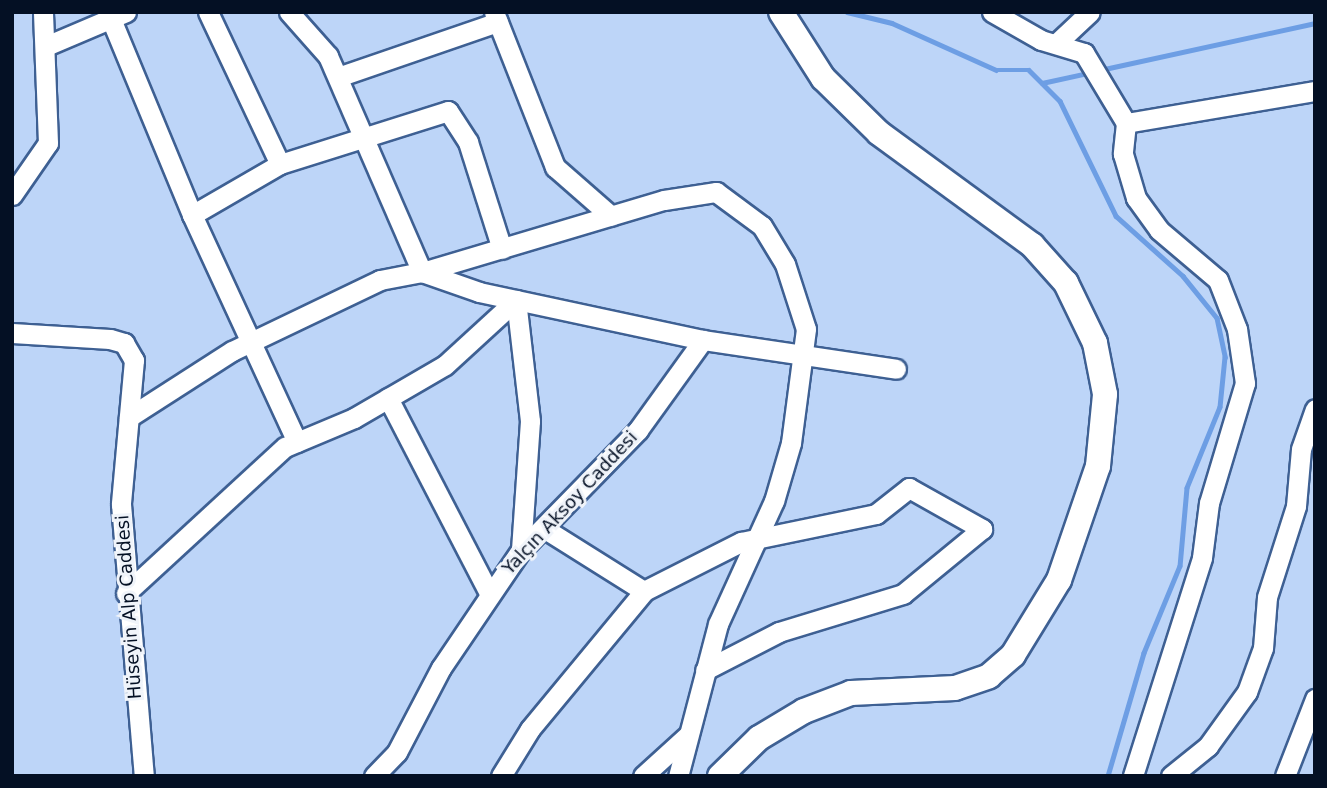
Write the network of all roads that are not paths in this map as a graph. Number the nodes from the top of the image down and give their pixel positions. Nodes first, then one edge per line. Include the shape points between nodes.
1 (43, 12) edge
2 (208, 12) edge
3 (289, 12) edge
4 (781, 12) edge
5 (992, 12) edge
6 (1090, 12) edge
7 (119, 16) edge
8 (496, 17) edge
9 (1059, 41) junction
10 (47, 46) junction
11 (338, 77) junction
12 (1315, 91) edge
13 (1126, 123) junction
14 (369, 140) junction
15 (280, 164) junction
16 (12, 195) edge
17 (192, 215) junction
18 (611, 216) junction
19 (502, 249) junction
20 (422, 272) junction
21 (516, 300) junction
22 (12, 333) edge
23 (703, 340) junction
24 (251, 342) junction
25 (804, 359) junction
26 (896, 369) dead end
27 (388, 398) junction
28 (1315, 409) edge
29 (129, 417) junction
30 (297, 442) junction
31 (545, 529) junction
32 (754, 544) junction
33 (521, 550) junction
34 (644, 591) junction
35 (126, 593) junction
36 (489, 593) junction
37 (705, 670) junction
38 (1315, 699) edge
39 (688, 735) junction
40 (1208, 746) junction
41 (144, 776) edge
42 (374, 776) edge
43 (501, 776) edge
44 (643, 776) edge
45 (678, 776) edge
46 (720, 776) edge
47 (1133, 776) edge
48 (1171, 776) edge
49 (1187, 776) edge
50 (1285, 776) edge

1 - 10 street
2 - 15 street
3 - 11 street
4 - 46 main road via 823,78 879,134 1032,245 1066,283 1095,343 1105,394 1098,466 1059,580 1013,655 989,676 955,688 851,692 804,710 759,738
5 - 9 street via 1041,40
6 - 9 street
7 - 10 street
7 - 17 street
8 - 11 street
8 - 18 street via 555,167
9 - 13 street via 1084,53
10 - 16 street via 48,143
11 - 14 street
12 - 13 street
13 - 47 street via 1122,155 1136,198 1159,230 1218,280 1237,329 1245,383 1209,503 1202,558
14 - 15 street
14 - 19 street via 402,122 448,111 468,142
14 - 20 street
15 - 17 street
17 - 24 street
18 - 19 street
18 - 25 street via 694,193 716,192 737,201 762,226 785,264 806,329
19 - 20 street
20 - 21 street
20 - 24 street via 380,280
21 - 23 street
21 - 27 street via 445,365
21 - 33 street via 530,421
22 - 29 street, Hüseyin Alp Caddesi via 124,343 134,360
23 - 25 street
23 - 31 street, Yalçın Aksoy Caddesi via 638,430
24 - 29 street
24 - 30 street
25 - 26 street
25 - 32 street via 791,443
27 - 30 street
27 - 36 street
28 - 40 street via 1301,449 1296,506 1267,597 1263,648 1247,692
29 - 35 street, Hüseyin Alp Caddesi via 121,504
30 - 35 street
31 - 33 street, Yalçın Aksoy Caddesi
31 - 34 street
32 - 34 street via 741,542
32 - 37 street
32 - 37 street via 876,514 909,488 982,529 903,594 779,632
33 - 36 street, Yalçın Aksoy Caddesi
34 - 43 street via 530,729
35 - 41 street, Hüseyin Alp Caddesi
36 - 42 street, Yalçın Aksoy Caddesi via 397,752
37 - 39 street
38 - 50 street
39 - 44 street
39 - 45 street
40 - 48 street
40 - 49 street

